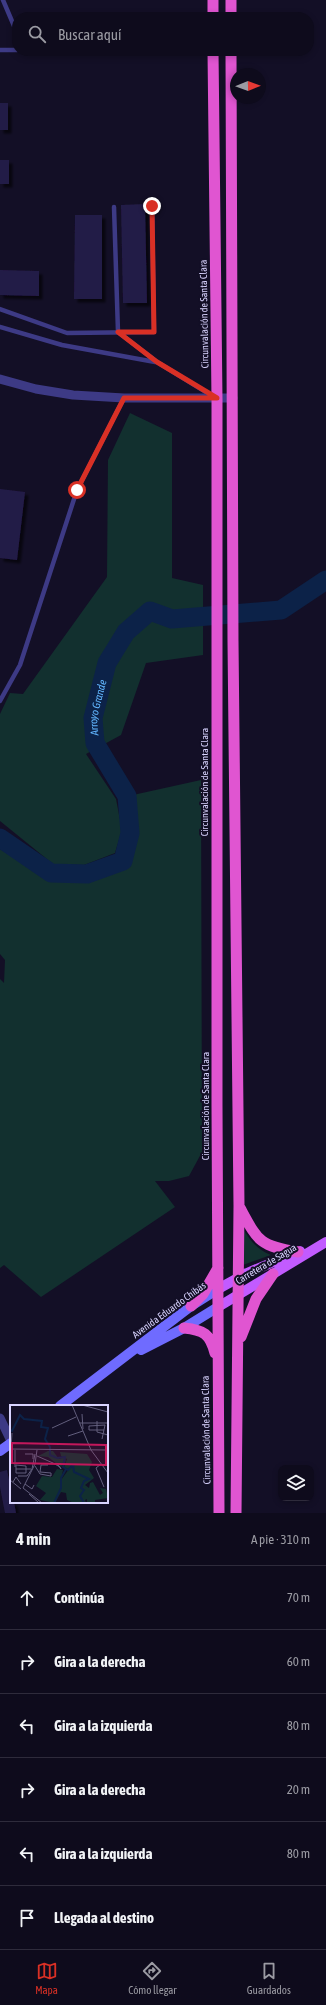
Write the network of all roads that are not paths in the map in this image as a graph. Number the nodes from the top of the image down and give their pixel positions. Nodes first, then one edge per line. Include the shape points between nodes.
1 (3, 0) edge
2 (213, 0) edge
3 (231, 0) edge
4 (213, 12) edge
5 (231, 12) edge
6 (12, 21) edge
7 (0, 50) edge
8 (12, 50) edge
9 (213, 56) edge
10 (231, 56) edge
11 (152, 206) dead end
12 (114, 207) dead end
13 (0, 309) edge
14 (0, 327) edge
15 (118, 332) junction
16 (157, 362) junction
17 (0, 379) edge
18 (124, 398) junction
19 (217, 398) junction
20 (233, 398) junction
21 (0, 701) edge
22 (239, 1206) junction
23 (326, 1241) edge
24 (298, 1252) junction
25 (218, 1267) junction
26 (273, 1274) junction
27 (238, 1278) junction
28 (218, 1289) junction
29 (237, 1295) junction
30 (191, 1306) junction
31 (218, 1307) junction
32 (184, 1328) junction
33 (237, 1349) junction
34 (217, 1362) junction
35 (116, 1364) junction
36 (61, 1405) edge
37 (0, 1418) edge
38 (10, 1440) edge
39 (10, 1443) edge
40 (0, 1451) edge
41 (219, 1513) edge
42 (236, 1513) edge

1 - 6 lane
2 - 4 highway
3 - 5 highway
7 - 8 lane
9 - 19 highway, Circunvalación de Santa Clara
10 - 20 highway
11 - 15 lane via 154,332
12 - 15 lane
13 - 15 lane via 67,333
14 - 16 lane via 62,346
15 - 16 lane
16 - 19 lane
17 - 18 street via 36,389 73,395
18 - 19 street
18 - 21 lane via 77,490 20,665
19 - 20 street
19 - 25 highway, Circunvalación de Santa Clara
20 - 22 highway
22 - 24 highway via 255,1236 265,1244
22 - 27 highway
23 - 24 main road, Carretera de Sagua
23 - 26 main road, Carretera de Sagua
24 - 27 main road, Carretera de Sagua
25 - 28 highway, Circunvalación de Santa Clara
25 - 30 highway via 203,1294
26 - 29 main road, Carretera de Sagua
26 - 33 highway via 256,1299
27 - 28 main road, Avenida Eduardo Chibás
27 - 29 highway
28 - 30 main road, Avenida Eduardo Chibás
28 - 31 highway, Circunvalación de Santa Clara
29 - 31 main road, Carretera de Sagua
29 - 33 highway
30 - 35 main road, Avenida Eduardo Chibás
31 - 32 main road, Avenida Eduardo Chibás
31 - 34 highway, Circunvalación de Santa Clara
32 - 34 highway via 197,1329 207,1335 213,1345
32 - 35 main road, Avenida Eduardo Chibás
33 - 42 highway
34 - 41 highway, Circunvalación de Santa Clara
35 - 36 main road, Avenida Eduardo Chibás
37 - 38 street
39 - 40 main road

